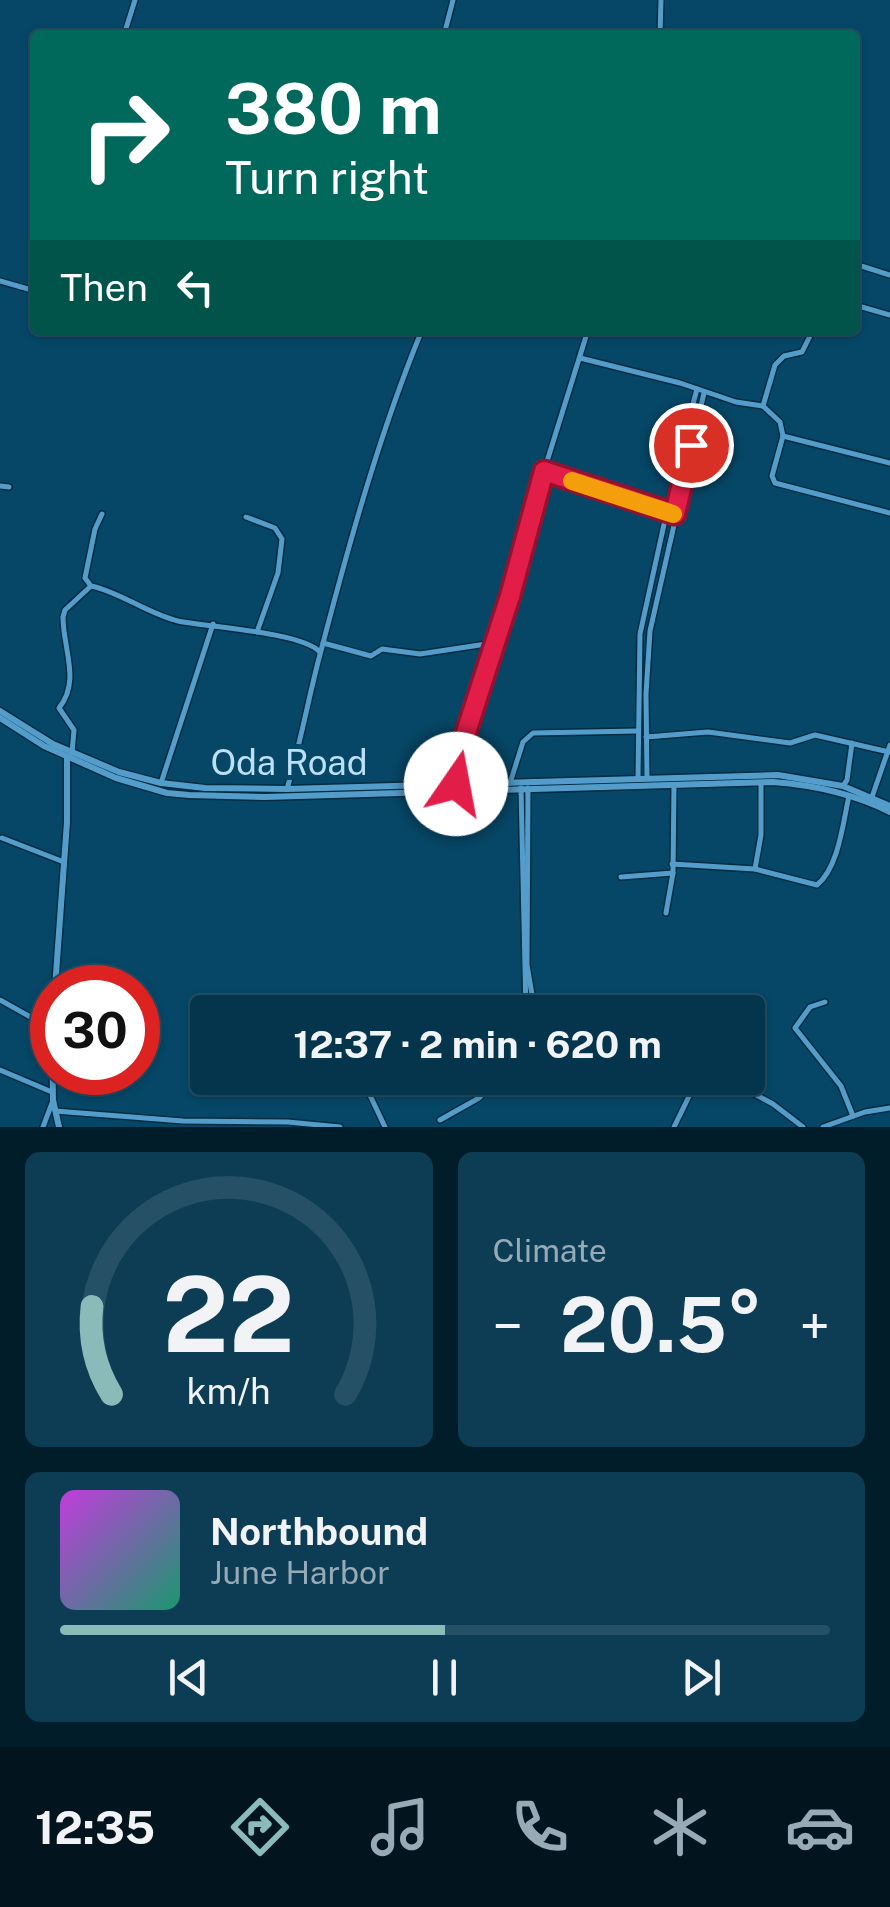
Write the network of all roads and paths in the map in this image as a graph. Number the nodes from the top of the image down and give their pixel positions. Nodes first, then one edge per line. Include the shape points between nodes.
1 (135, 0) edge
2 (453, 0) edge
3 (662, 0) edge
4 (126, 30) edge
5 (445, 30) edge
6 (660, 30) edge
7 (860, 266) edge
8 (890, 275) edge
9 (0, 281) edge
10 (30, 290) edge
11 (860, 306) edge
12 (890, 315) edge
13 (420, 335) edge
14 (587, 335) edge
15 (810, 335) edge
16 (580, 358) junction
17 (701, 391) junction
18 (763, 406) junction
19 (783, 436) junction
20 (890, 463) edge
21 (544, 471) junction
22 (0, 486) edge
23 (8, 486) dead end
24 (671, 513) junction
25 (890, 513) edge
26 (102, 514) dead end
27 (246, 517) dead end
28 (91, 586) junction
29 (213, 624) junction
30 (642, 624) junction
31 (650, 626) junction
32 (257, 632) junction
33 (323, 643) junction
34 (493, 643) junction
35 (320, 652) junction
36 (0, 711) edge
37 (0, 718) edge
38 (644, 733) junction
39 (852, 743) junction
40 (889, 749) edge
41 (70, 756) junction
42 (643, 778) junction
43 (161, 783) junction
44 (510, 783) junction
45 (566, 783) junction
46 (760, 783) junction
47 (456, 784) junction
48 (674, 785) junction
49 (843, 786) junction
50 (525, 788) junction
51 (286, 789) junction
52 (849, 796) junction
53 (872, 797) junction
54 (890, 809) edge
55 (2, 838) dead end
56 (64, 862) junction
57 (672, 864) junction
58 (755, 869) junction
59 (673, 873) junction
60 (621, 877) dead end
61 (666, 913) dead end
62 (526, 944) junction
63 (57, 965) edge
64 (526, 995) edge
65 (533, 995) edge
66 (0, 1000) edge
67 (826, 1002) dead end
68 (30, 1017) edge
69 (0, 1070) edge
70 (370, 1095) edge
71 (481, 1095) edge
72 (690, 1095) edge
73 (757, 1095) edge
74 (53, 1096) junction
75 (890, 1108) edge
76 (55, 1111) junction
77 (853, 1116) junction
78 (440, 1120) dead end
79 (183, 1124) edge
80 (254, 1125) edge
81 (317, 1125) edge
82 (43, 1127) edge
83 (59, 1127) edge
84 (340, 1127) edge
85 (385, 1127) edge
86 (674, 1127) edge
87 (804, 1127) edge
88 (825, 1127) edge

1 - 4 street
2 - 5 street
3 - 6 street
7 - 8 street
9 - 10 street
11 - 12 street
13 - 33 street via 384,428
14 - 16 street
15 - 18 street via 802,352 775,364
16 - 17 street
16 - 21 street
17 - 18 street
17 - 24 street
18 - 19 street via 780,422
19 - 20 street
19 - 25 street via 775,484
21 - 24 street
21 - 34 street
22 - 23 street
24 - 30 street
24 - 31 street
26 - 28 street via 86,567
27 - 32 street via 275,528 282,540
28 - 29 street via 178,621
28 - 41 street via 64,616 71,682 58,708 74,730
29 - 32 street
29 - 43 street
30 - 31 street
30 - 38 street
31 - 38 street
32 - 35 street
33 - 34 street via 372,656 382,648 420,654
33 - 35 street
34 - 47 street
35 - 51 street
36 - 41 street, Oda Road
37 - 41 street, Oda Road
38 - 39 street via 708,732 776,742 815,736
38 - 42 street
38 - 44 street via 533,734 522,742
39 - 40 street
39 - 49 street
40 - 53 street
41 - 43 street, Oda Road
41 - 50 street, Oda Road via 116,778 189,795
41 - 56 street
42 - 45 street, Oda Road
42 - 49 street, Oda Road via 778,775
43 - 51 street, Oda Road
44 - 45 street, Oda Road
44 - 47 street, Oda Road
45 - 48 street, Oda Road
45 - 50 street, Oda Road
46 - 48 street, Oda Road
46 - 52 street, Oda Road via 804,784
46 - 58 street
47 - 51 street, Oda Road
48 - 57 street
49 - 53 street, Oda Road
50 - 62 street
52 - 54 street, Oda Road
52 - 58 street via 822,883
53 - 54 street, Oda Road
55 - 56 street
56 - 63 street
57 - 58 street
57 - 59 street
59 - 60 street
59 - 61 street
62 - 64 street
62 - 65 street
66 - 68 street
67 - 77 street via 810,1007 795,1028 841,1086
69 - 74 street
70 - 85 street
71 - 78 street
72 - 86 street
73 - 87 street
74 - 76 street
74 - 82 street
75 - 77 street
76 - 79 street
76 - 83 street
77 - 88 street
79 - 80 street
80 - 81 street
81 - 84 street

